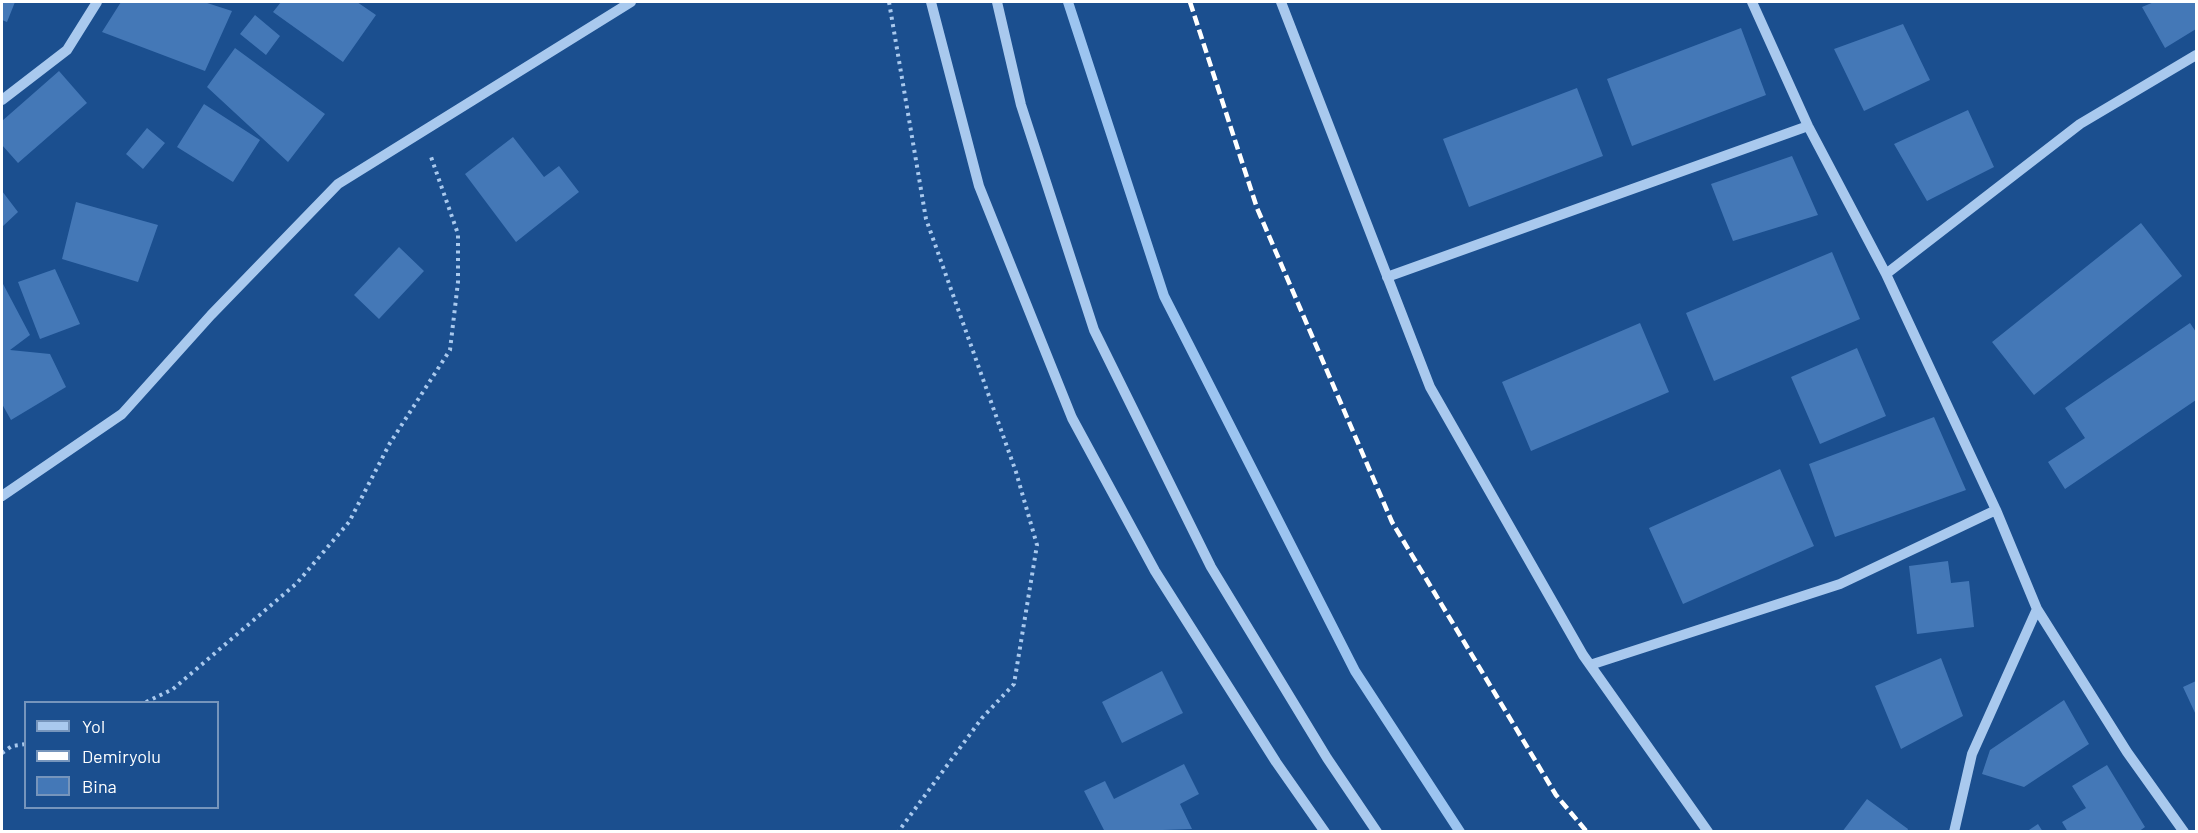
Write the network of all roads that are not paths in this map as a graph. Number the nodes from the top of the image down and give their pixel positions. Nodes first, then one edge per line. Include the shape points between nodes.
1 (97, 2) edge
2 (631, 2) edge
3 (931, 2) edge
4 (997, 2) edge
5 (1281, 2) edge
6 (1752, 2) edge
7 (2196, 55) edge
8 (2, 100) edge
9 (1808, 126) junction
10 (1886, 274) junction
11 (1387, 277) junction
12 (2, 496) edge
13 (1996, 510) junction
14 (2037, 609) junction
15 (1590, 665) junction
16 (1325, 831) edge
17 (1377, 831) edge
18 (1708, 831) edge
19 (1954, 831) edge
20 (2184, 831) edge

1 - 8 street via 67,50
2 - 12 street via 338,184 122,414
3 - 16 street via 979,186 1072,418 1155,571 1276,762
4 - 17 street via 1021,105 1094,330 1211,567 1327,758
5 - 11 street
6 - 9 street
7 - 10 street via 2080,124
9 - 10 street
9 - 11 street
10 - 13 street
11 - 15 street via 1430,387
13 - 14 street
13 - 15 street via 1840,584
14 - 19 street via 1972,754
14 - 20 street via 2127,752
15 - 18 street

